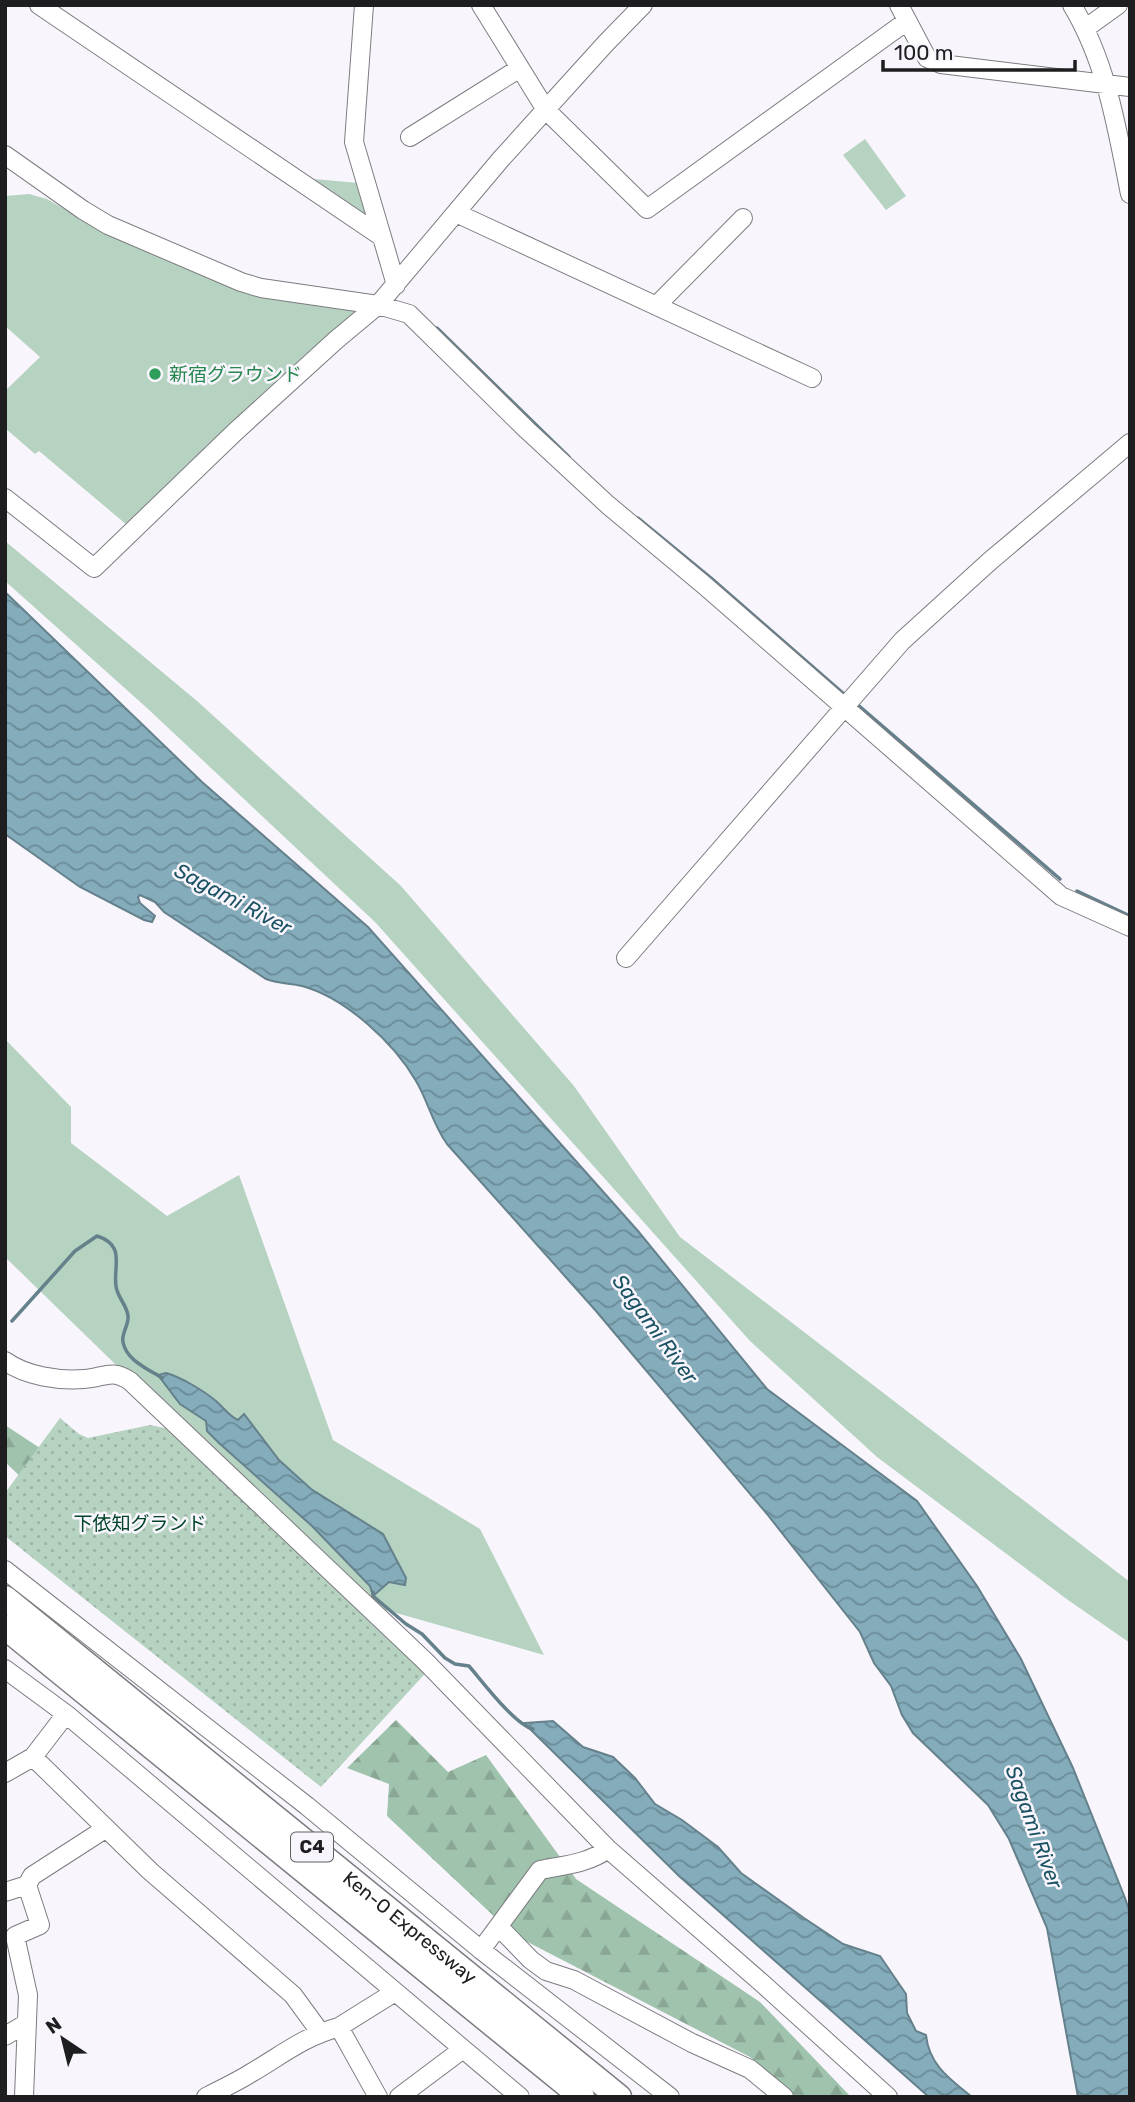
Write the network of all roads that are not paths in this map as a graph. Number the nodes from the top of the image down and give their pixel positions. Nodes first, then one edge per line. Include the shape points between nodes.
1 (39, 5) edge
2 (364, 5) edge
3 (481, 5) edge
4 (643, 5) edge
5 (1072, 5) edge
6 (1118, 5) edge
7 (903, 13) edge
8 (1086, 28) junction
9 (520, 68) junction
10 (1108, 85) junction
11 (1130, 87) edge
12 (546, 110) junction
13 (410, 137) dead end
14 (5, 155) edge
15 (1130, 194) edge
16 (456, 213) junction
17 (743, 218) dead end
18 (382, 237) junction
19 (396, 285) junction
20 (379, 305) junction
21 (657, 305) junction
22 (812, 378) dead end
23 (1130, 443) edge
24 (5, 498) edge
25 (845, 706) junction
26 (1130, 927) edge
27 (626, 958) dead end
28 (5, 1361) edge
29 (5, 1570) edge
30 (5, 1598) edge
31 (5, 1626) edge
32 (5, 1669) edge
33 (21, 1681) junction
34 (5, 1690) edge
35 (65, 1714) junction
36 (33, 1757) junction
37 (5, 1773) edge
38 (106, 1829) junction
39 (608, 1849) junction
40 (27, 1885) junction
41 (5, 1892) edge
42 (499, 1927) junction
43 (481, 1950) junction
44 (12, 1957) edge
45 (395, 1992) junction
46 (339, 2027) junction
47 (27, 2030) junction
48 (320, 2032) junction
49 (5, 2036) edge
50 (463, 2049) junction
51 (5, 2050) edge
52 (24, 2097) edge
53 (206, 2097) edge
54 (378, 2097) edge
55 (399, 2097) edge
56 (520, 2097) edge
57 (582, 2097) edge
58 (619, 2097) edge
59 (670, 2097) edge
60 (784, 2097) edge
61 (888, 2097) edge

1 - 18 street
2 - 18 street via 355,142
3 - 9 street
4 - 12 street
5 - 8 street
6 - 8 street
7 - 10 street via 927,58 942,65
7 - 12 street via 648,209
8 - 10 street
9 - 12 street
9 - 13 street
10 - 11 street
10 - 15 street
12 - 16 street
14 - 20 street via 108,225 241,282
16 - 19 street
16 - 21 street
17 - 21 street
18 - 19 street
19 - 20 street
20 - 24 street via 245,423 94,568
20 - 25 street via 410,314 608,505
21 - 22 street
23 - 25 street via 902,641
25 - 26 street via 1061,896
25 - 27 street
28 - 39 street via 24,1371 63,1379 110,1373 130,1381 425,1661
29 - 43 street via 307,1806
30 - 58 highway, Ken-O Expressway / C4
31 - 57 highway, Ken-O Expressway / C4
32 - 33 street
33 - 34 street
33 - 35 street
35 - 36 street
35 - 45 street
36 - 37 street
36 - 38 street
38 - 40 street via 32,1876
38 - 48 street via 293,1995
39 - 42 street via 577,1864 540,1870
39 - 61 street
40 - 41 street
40 - 44 street via 40,1925 15,1936
42 - 43 street
42 - 60 street via 546,1970 750,2069
43 - 59 street
44 - 47 street via 28,1995
45 - 46 street
45 - 50 street
46 - 48 street
46 - 54 street
47 - 49 street
47 - 51 street
47 - 52 street
48 - 53 street
50 - 55 street
50 - 56 street

